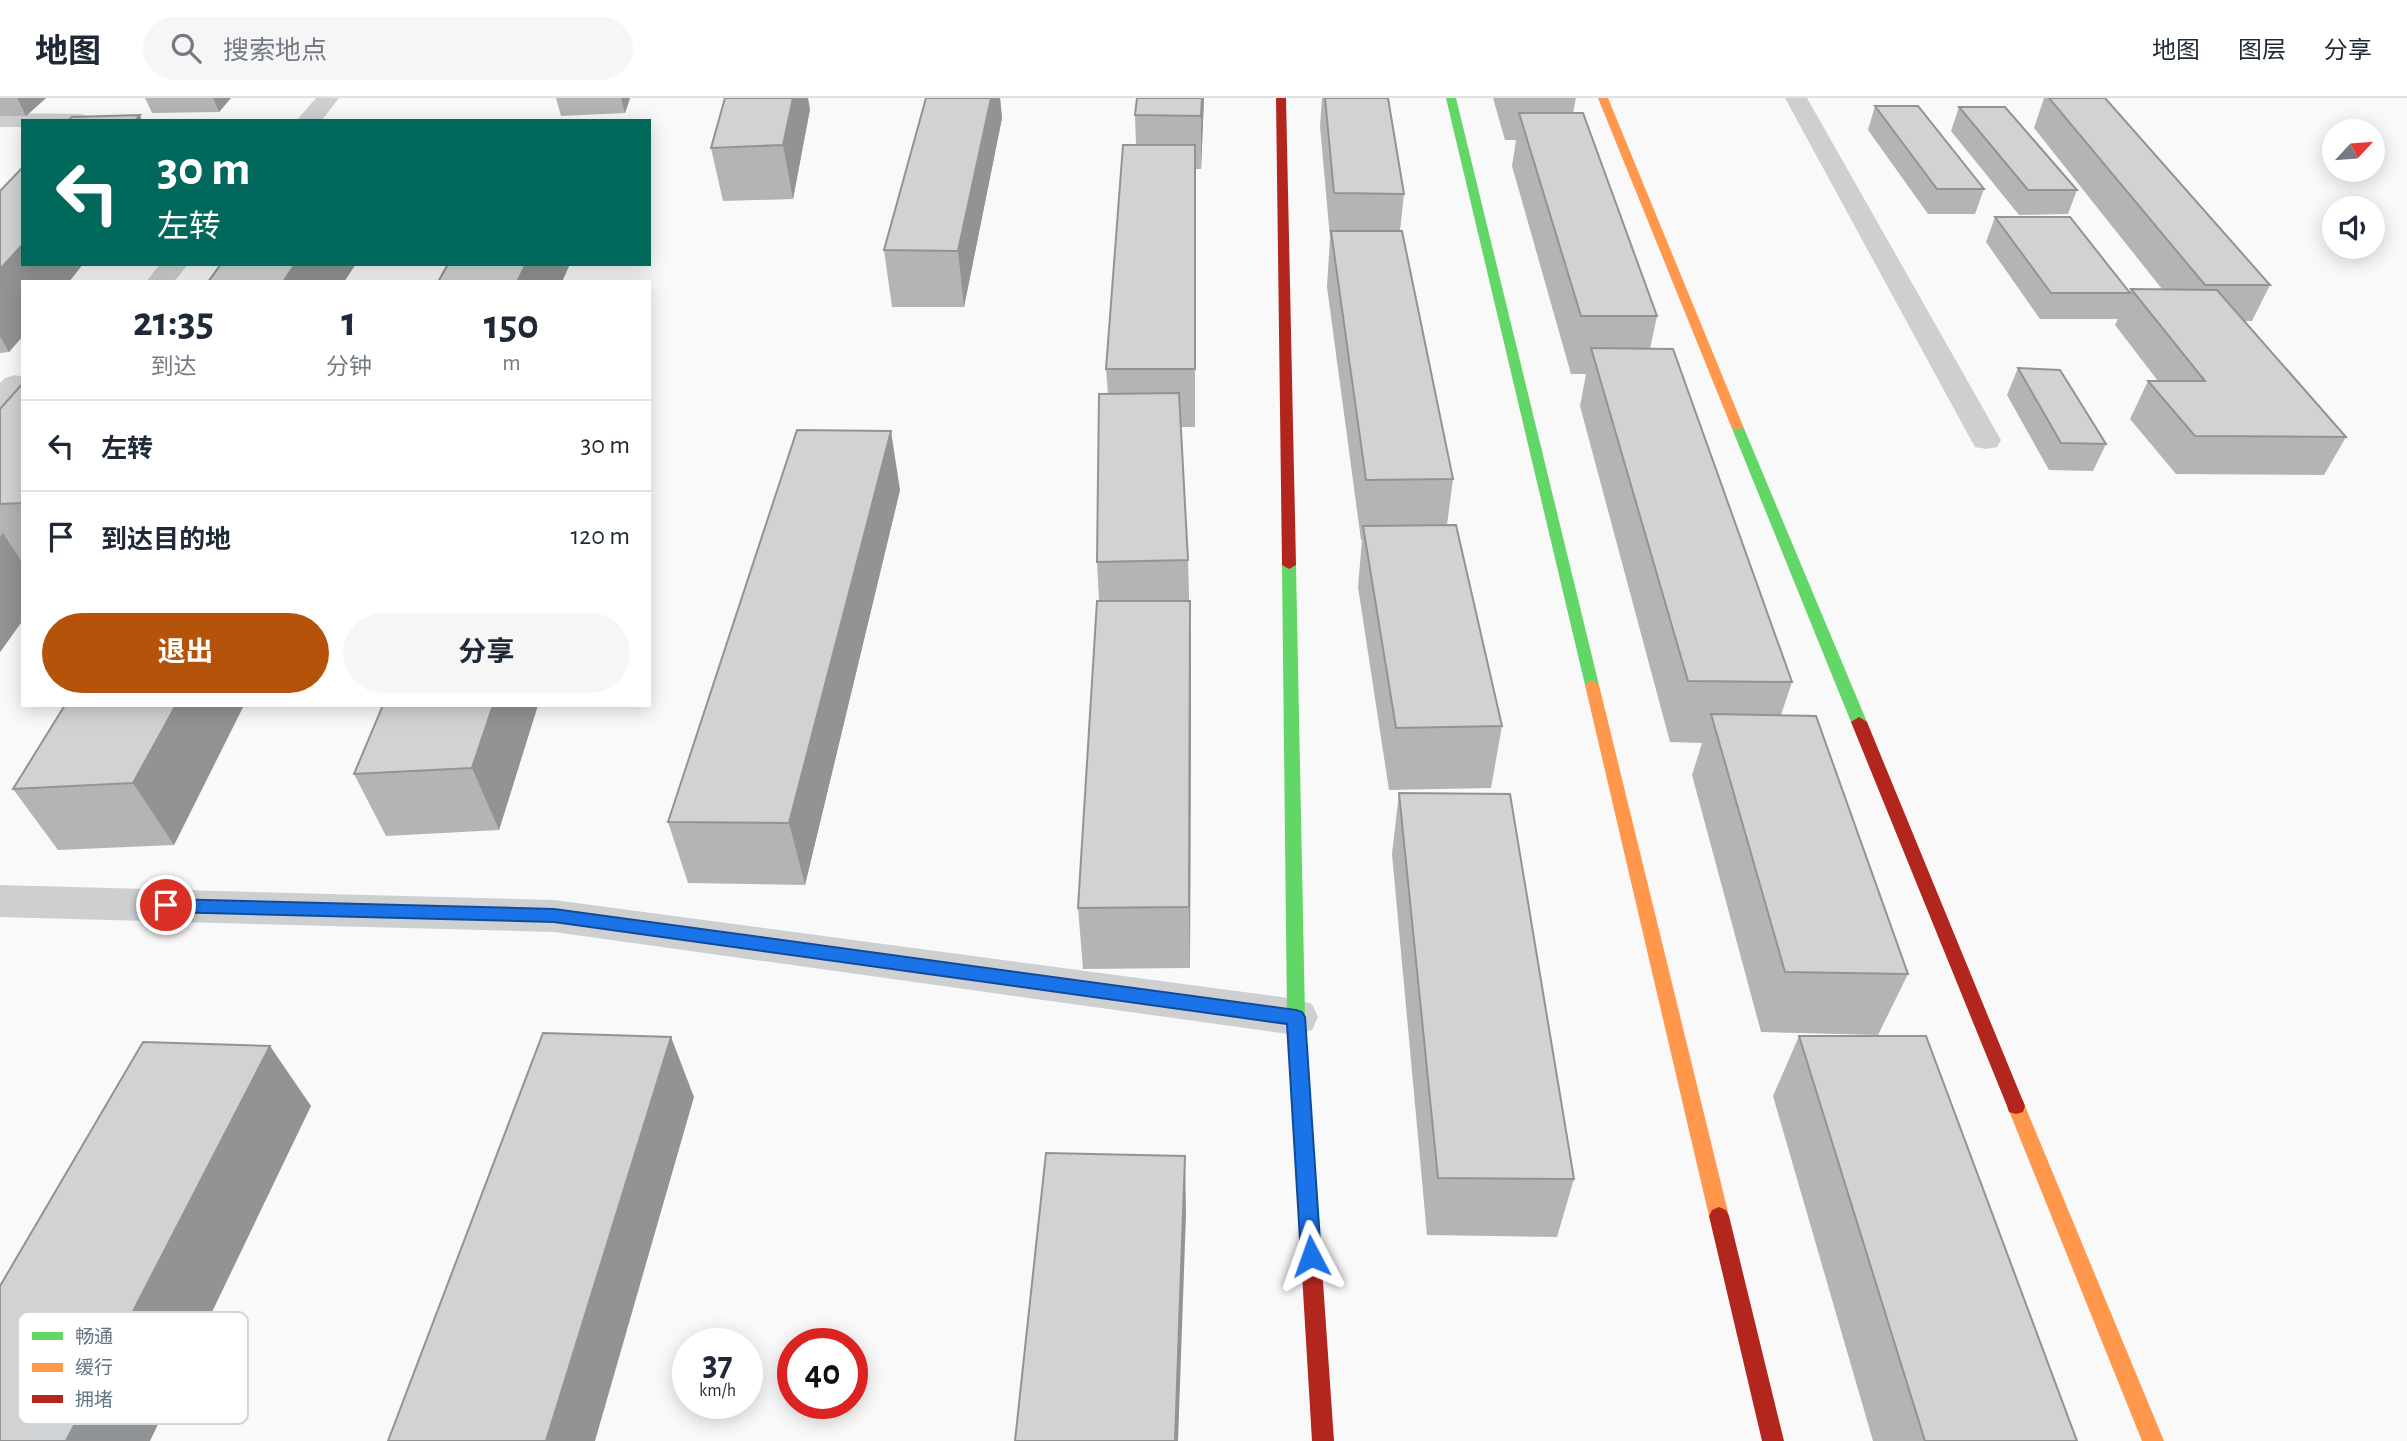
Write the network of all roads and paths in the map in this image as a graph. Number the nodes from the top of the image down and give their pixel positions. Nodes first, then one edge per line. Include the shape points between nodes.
1 (328, 98) edge
2 (1281, 98) edge
3 (1451, 98) edge
4 (1603, 98) edge
5 (1796, 98) edge
6 (310, 119) edge
7 (0, 120) edge
8 (21, 120) edge
9 (173, 266) edge
10 (161, 280) edge
11 (1986, 440) dead end
12 (0, 901) edge
13 (1296, 1017) junction
14 (1323, 1441) edge
15 (1773, 1441) edge
16 (2153, 1441) edge

1 - 6 street
2 - 13 street
3 - 15 street
4 - 16 street
5 - 11 street
7 - 8 street
9 - 10 street
12 - 13 street via 554,916
13 - 14 street

